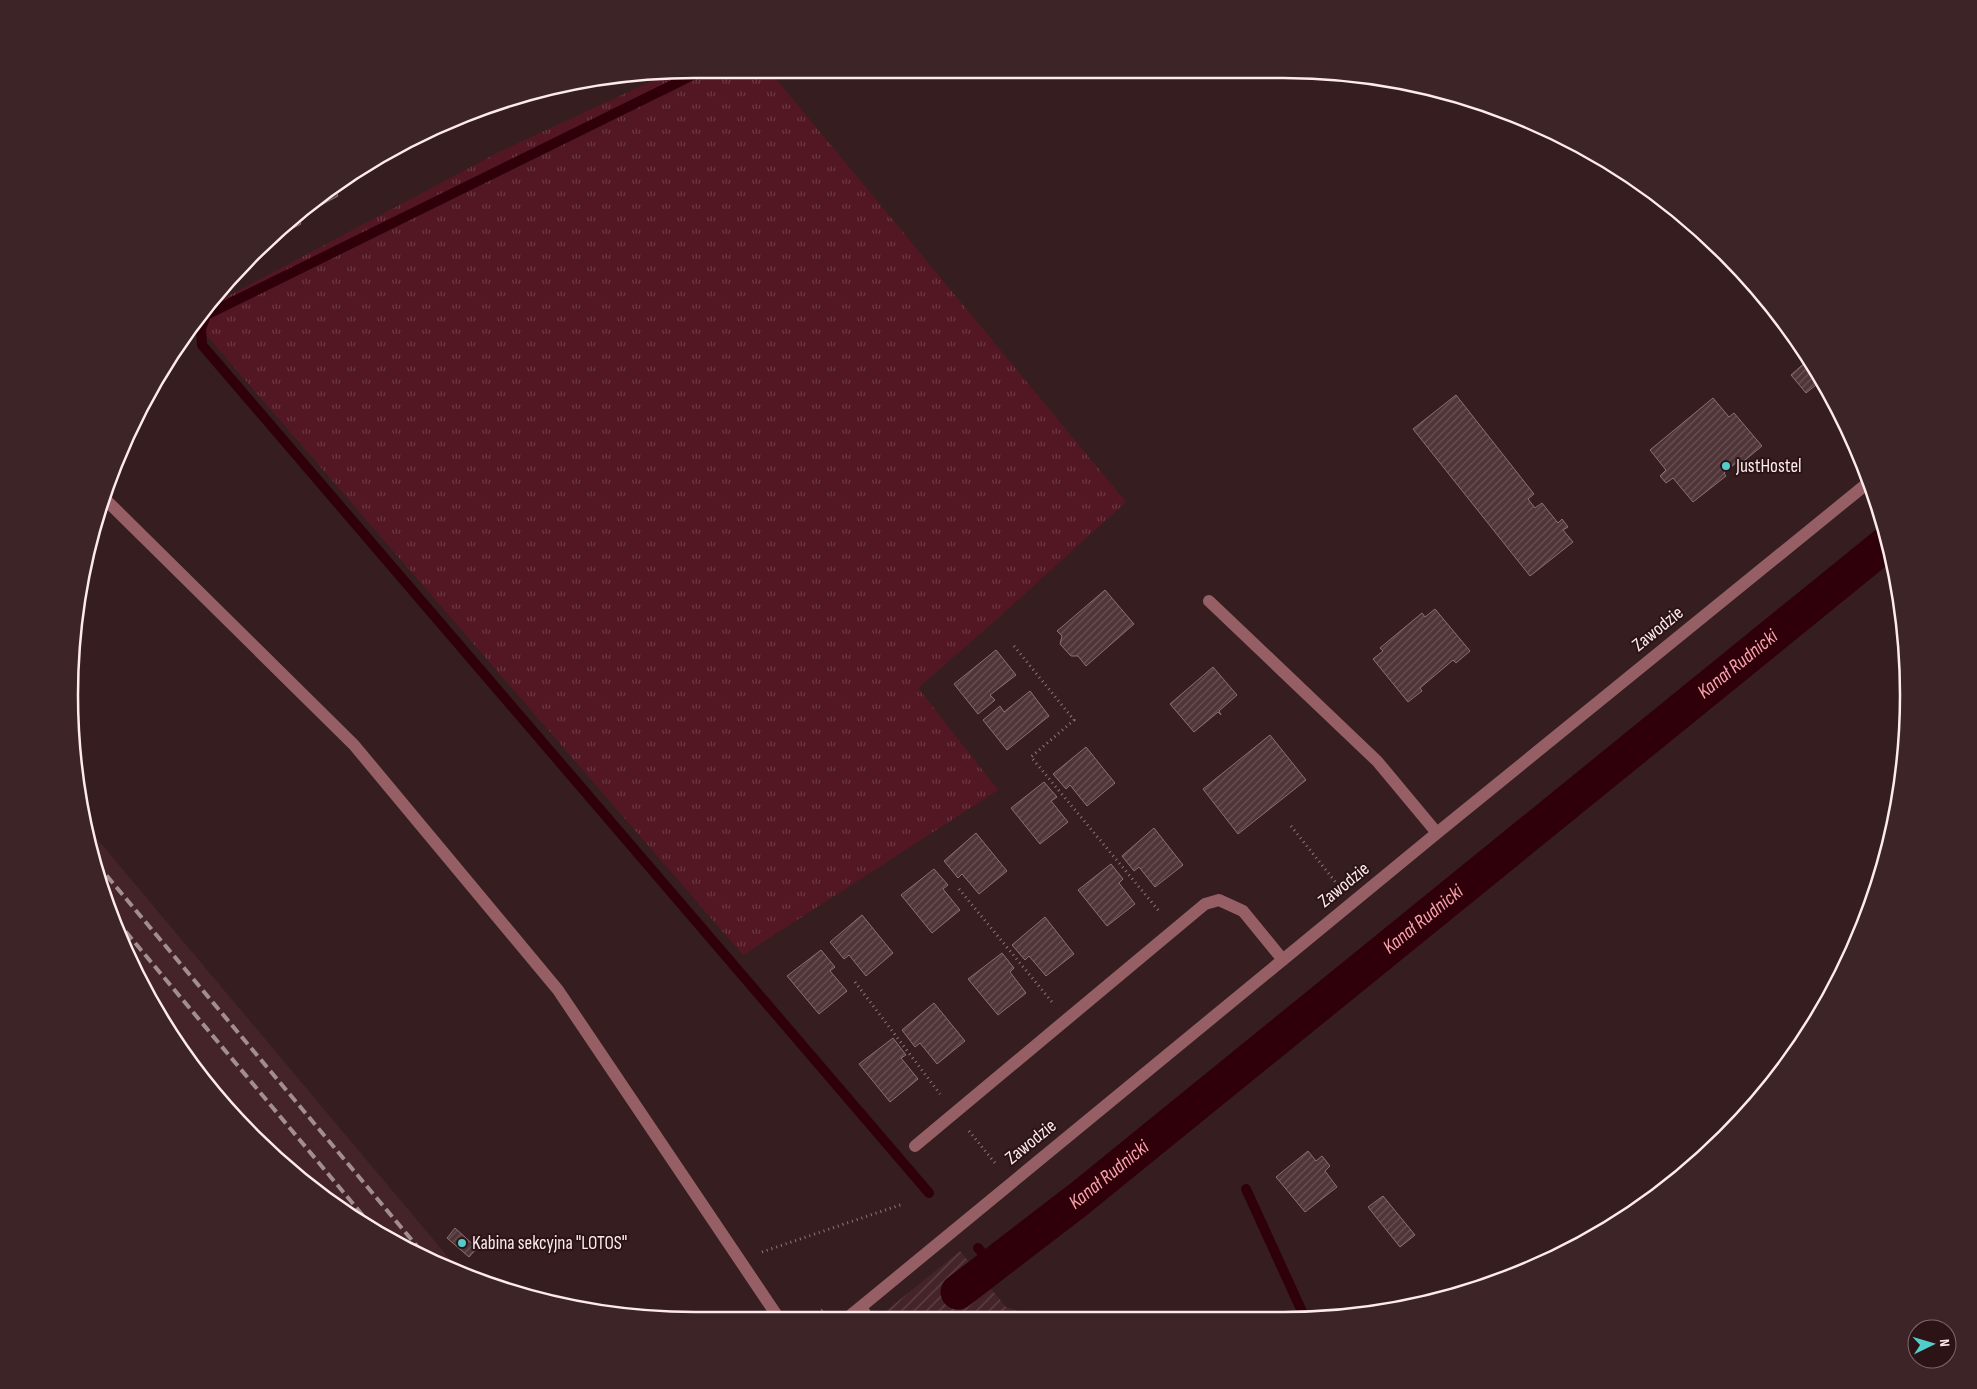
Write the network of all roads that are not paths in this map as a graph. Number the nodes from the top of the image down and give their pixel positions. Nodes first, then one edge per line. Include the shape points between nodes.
1 (1863, 486) edge
2 (108, 502) edge
3 (1209, 601) dead end
4 (1437, 833) junction
5 (1283, 960) junction
6 (915, 1146) dead end
7 (862, 1307) junction
8 (775, 1312) edge
9 (855, 1312) edge
10 (865, 1312) edge

1 - 4 street, Zawodzie
2 - 8 street via 361,753 558,990
3 - 4 street via 1377,761
4 - 5 street, Zawodzie
5 - 6 street via 1243,911 1219,900 1205,904
5 - 7 street, Zawodzie
7 - 9 street, Zawodzie
7 - 10 street

